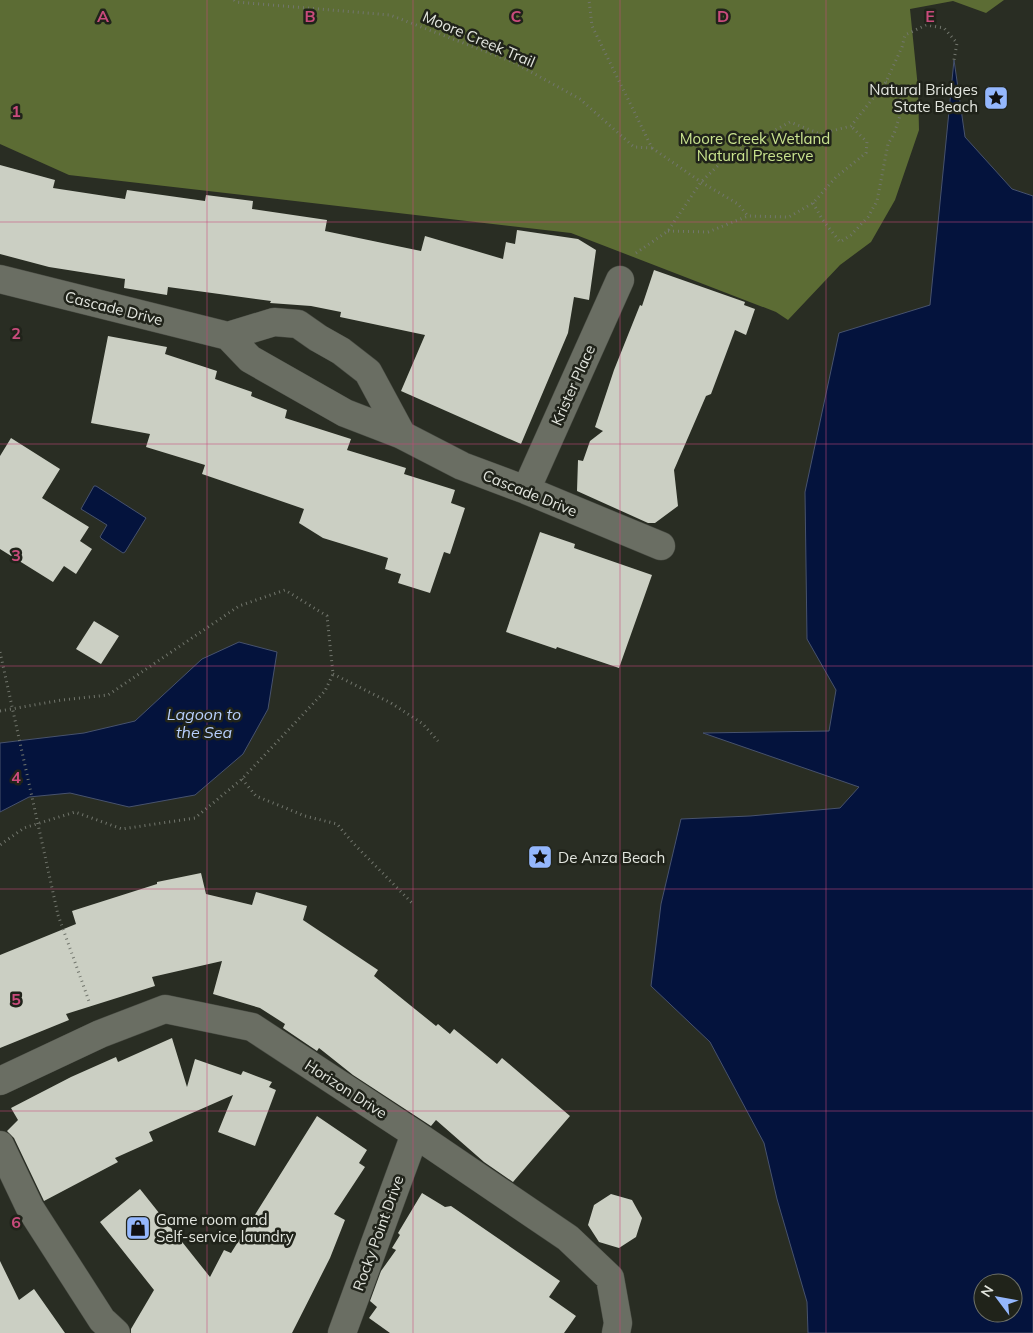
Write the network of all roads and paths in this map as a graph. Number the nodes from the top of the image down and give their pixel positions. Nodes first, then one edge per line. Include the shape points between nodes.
1 (234, 0) edge
2 (589, 0) edge
3 (954, 60) dead end
4 (886, 82) junction
5 (851, 126) junction
6 (652, 148) junction
7 (701, 182) junction
8 (813, 203) junction
9 (748, 216) junction
10 (668, 231) junction
11 (0, 279) edge
12 (620, 280) joint
13 (228, 336) junction
14 (402, 435) junction
15 (526, 490) junction
16 (661, 546) dead end
17 (0, 652) edge
18 (333, 674) junction
19 (0, 711) edge
20 (438, 741) dead end
21 (242, 779) junction
22 (0, 845) edge
23 (413, 904) dead end
24 (100, 1034) junction
25 (0, 1081) edge
26 (415, 1134) junction
27 (0, 1145) edge
28 (116, 1333) edge
29 (342, 1333) edge
30 (616, 1333) edge

1 - 6 path, Moore Creek Trail via 390,15 513,62 580,99 634,147
2 - 6 path via 592,26
3 - 4 path via 957,43 944,28 926,24 906,35
4 - 5 path
4 - 8 path via 897,86 903,106 888,144 877,201 868,217 840,242
5 - 7 path via 820,134 790,122 729,154
5 - 8 path via 868,142 866,153 836,177
6 - 7 path
7 - 9 path via 738,204
7 - 10 path
8 - 9 path via 789,216
9 - 10 path via 708,232
10 - 12 path via 633,255
11 - 13 street, Cascade Drive
12 - 15 street, Krister Place
13 - 14 street, Cascade Drive via 250,359 345,413
13 - 14 street via 274,322 298,324 368,372
14 - 15 street, Cascade Drive via 462,466
15 - 16 street, Cascade Drive
17 - 24 path, bridge via 58,915
18 - 19 path via 326,616 285,590 239,606 108,695
18 - 20 path via 391,703 423,724
18 - 21 path via 325,691
21 - 22 path via 195,818 122,829 75,812 24,828
21 - 23 path via 256,796 305,816 337,824
24 - 25 street, Horizon Drive
24 - 26 street, Horizon Drive via 165,1009 252,1027
26 - 29 street, Rocky Point Drive
26 - 30 street, Horizon Drive via 568,1238 610,1278 618,1323
27 - 28 street via 30,1208 102,1320

